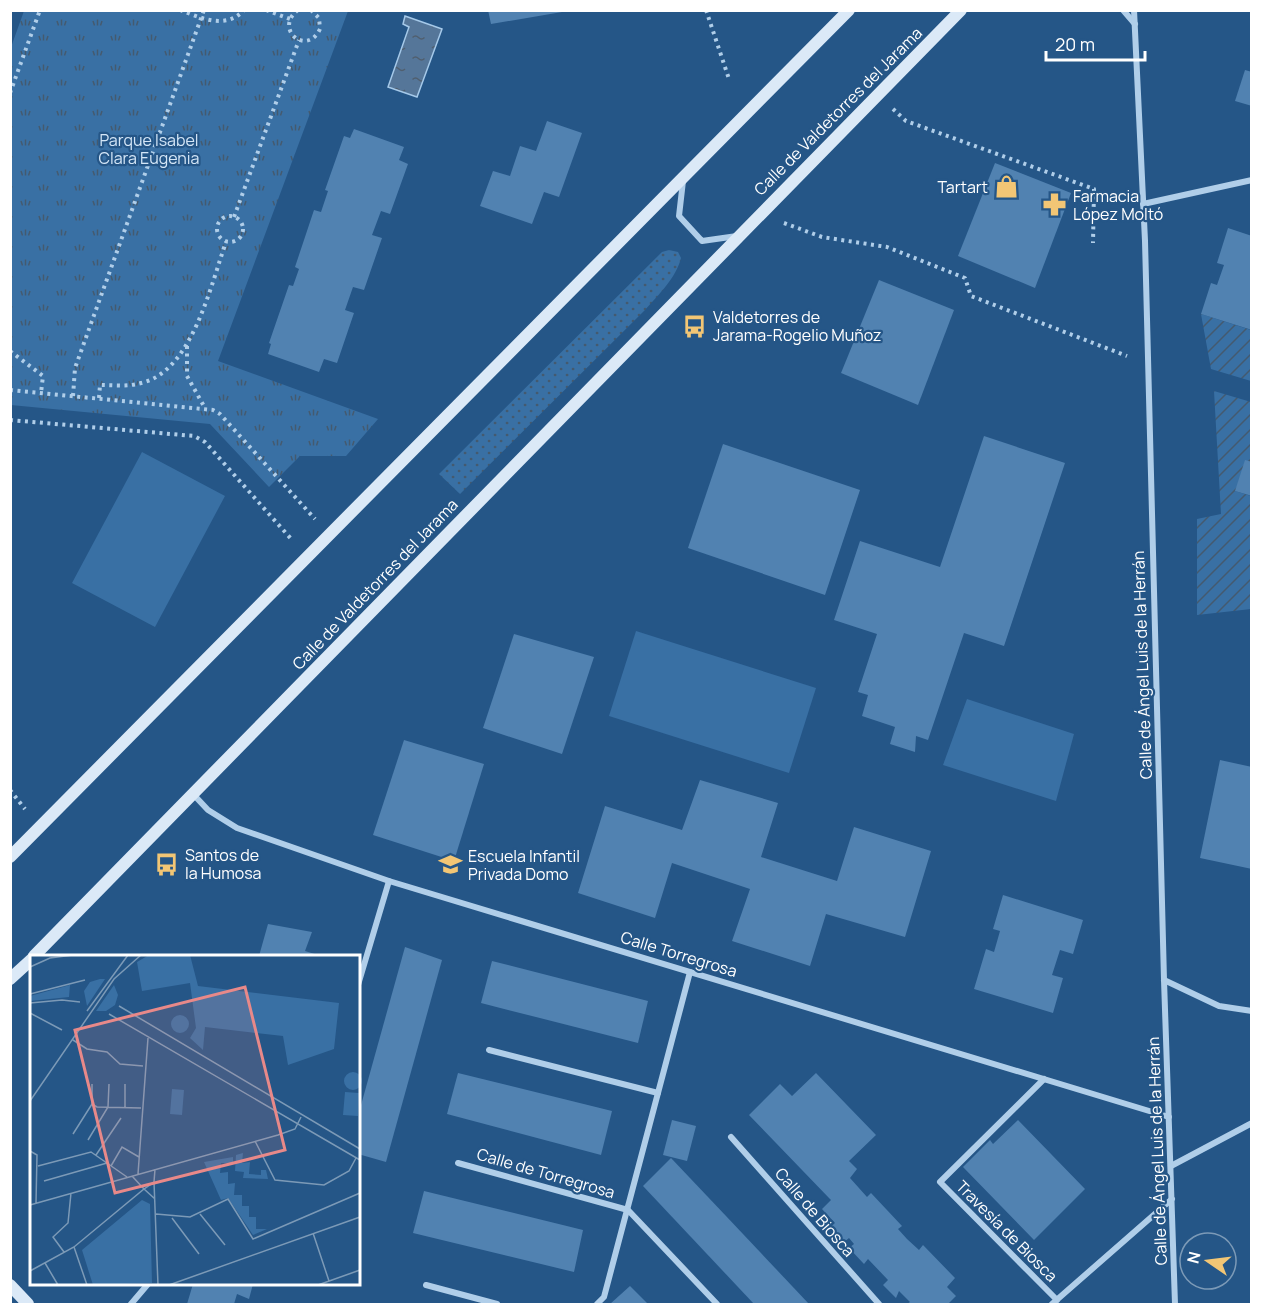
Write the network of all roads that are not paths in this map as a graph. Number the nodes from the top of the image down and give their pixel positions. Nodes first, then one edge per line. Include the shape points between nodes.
1 (849, 10) edge
2 (961, 10) edge
3 (1123, 10) edge
4 (1134, 10) edge
5 (1136, 25) junction
6 (683, 178) junction
7 (1251, 180) edge
8 (1143, 204) junction
9 (740, 236) junction
10 (193, 793) junction
11 (10, 857) edge
12 (389, 881) junction
13 (36, 955) edge
14 (30, 961) edge
15 (690, 972) junction
16 (360, 978) edge
17 (10, 979) edge
18 (1164, 980) junction
19 (1251, 1011) edge
20 (489, 1050) dead end
21 (1044, 1079) junction
22 (658, 1093) junction
23 (1169, 1117) junction
24 (1251, 1123) edge
25 (731, 1137) dead end
26 (458, 1163) dead end
27 (1171, 1166) junction
28 (1172, 1199) junction
29 (628, 1210) junction
30 (10, 1285) edge
31 (147, 1285) edge
32 (426, 1285) dead end
33 (1054, 1302) edge
34 (28, 1305) edge
35 (131, 1305) edge
36 (497, 1305) edge
37 (597, 1305) edge
38 (717, 1305) edge
39 (879, 1305) edge
40 (1175, 1305) edge

1 - 6 street
2 - 9 street, Calle de Valdetorres del Jarama
3 - 5 street
4 - 5 street, Calle de Ángel Luis de la Herrán
5 - 8 street, Calle de Ángel Luis de la Herrán
6 - 9 street via 679,216 702,241
6 - 11 street
7 - 8 street
8 - 18 street, Calle de Ángel Luis de la Herrán
9 - 10 street, Calle de Valdetorres del Jarama
10 - 12 street, Calle Torregrosa via 208,810 237,828
10 - 13 street, Calle de Valdetorres del Jarama
12 - 15 street, Calle Torregrosa
12 - 16 street
14 - 17 street, Calle de Valdetorres del Jarama
15 - 21 street, Calle Torregrosa
15 - 22 street, Calle de Torregrosa
18 - 19 street via 1219,1005
18 - 23 street, Calle de Ángel Luis de la Herrán
20 - 22 street
21 - 23 street, Calle Torregrosa
21 - 33 street, Travesía de Biosca via 940,1182
22 - 29 street, Calle de Torregrosa
23 - 27 street, Calle de Ángel Luis de la Herrán
24 - 27 street
25 - 39 street, Calle de Biosca
26 - 29 street, Calle de Torregrosa
27 - 28 street, Calle de Ángel Luis de la Herrán
28 - 33 street
28 - 40 street, Calle de Ángel Luis de la Herrán
29 - 37 street, Calle de Torregrosa via 604,1297
29 - 38 street, Calle de Torregrosa
30 - 34 street
31 - 35 street
32 - 36 street

